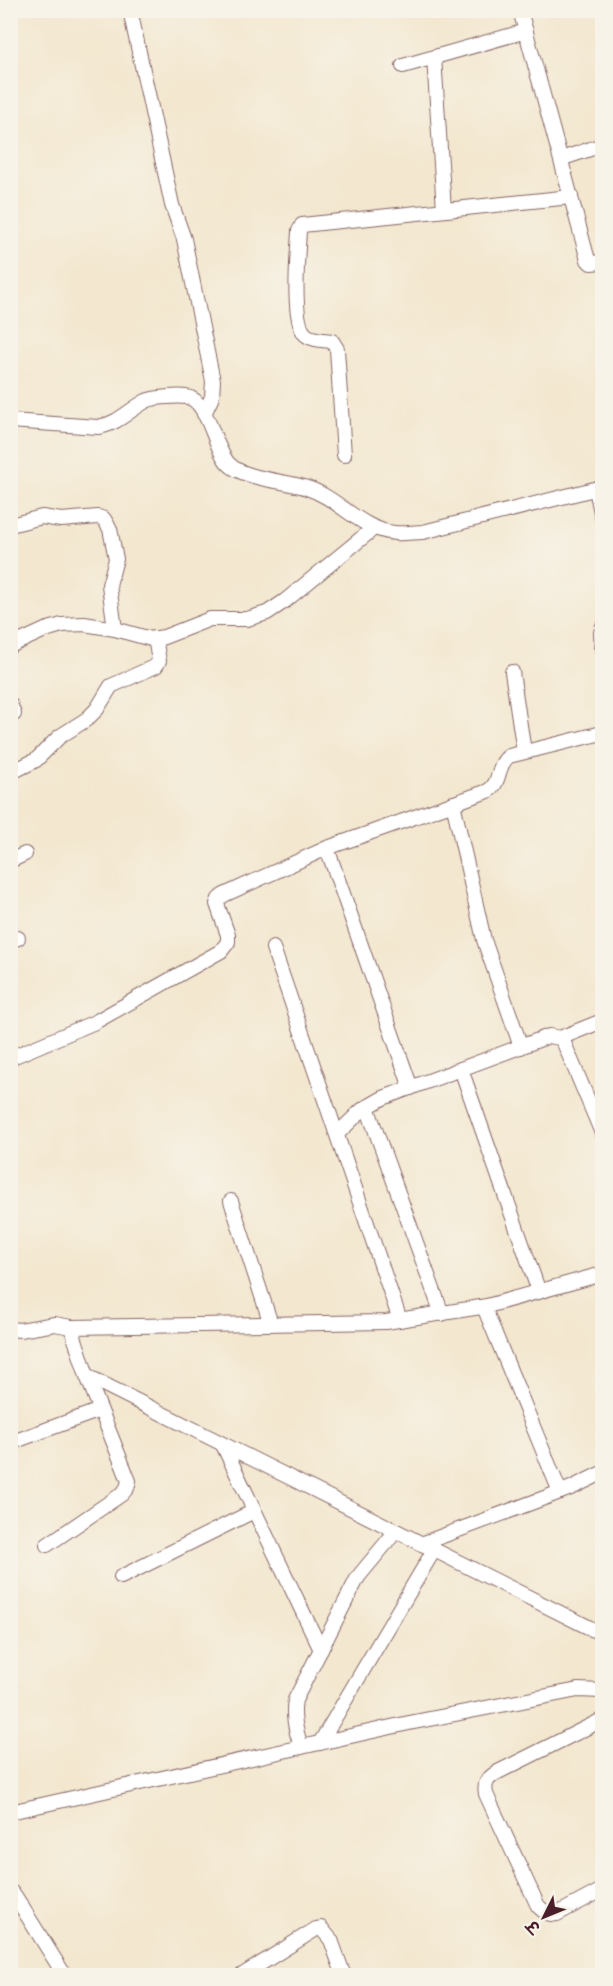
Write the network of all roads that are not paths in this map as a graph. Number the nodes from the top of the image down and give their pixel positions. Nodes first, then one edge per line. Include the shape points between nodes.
1 (130, 10) edge
2 (524, 11) edge
3 (526, 31) junction
4 (434, 57) junction
5 (403, 66) dead end
6 (603, 145) edge
7 (561, 159) junction
8 (571, 197) junction
9 (444, 210) junction
10 (603, 262) edge
11 (204, 414) junction
12 (10, 421) edge
13 (344, 455) dead end
14 (599, 488) edge
15 (603, 517) edge
16 (10, 525) edge
17 (375, 528) junction
18 (603, 628) edge
19 (115, 629) junction
20 (155, 638) junction
21 (10, 646) edge
22 (603, 648) edge
23 (512, 672) dead end
24 (603, 733) edge
25 (525, 752) junction
26 (10, 772) edge
27 (453, 803) junction
28 (327, 848) junction
29 (25, 854) dead end
30 (10, 861) edge
31 (273, 948) dead end
32 (603, 1021) edge
33 (560, 1038) junction
34 (521, 1047) junction
35 (10, 1058) edge
36 (461, 1070) junction
37 (411, 1088) junction
38 (367, 1107) junction
39 (603, 1133) edge
40 (337, 1134) junction
41 (231, 1201) dead end
42 (603, 1274) edge
43 (539, 1292) junction
44 (484, 1307) junction
45 (442, 1314) junction
46 (400, 1320) junction
47 (271, 1324) junction
48 (71, 1327) junction
49 (14, 1331) edge
50 (87, 1376) junction
51 (100, 1410) junction
52 (10, 1443) edge
53 (222, 1445) junction
54 (603, 1473) edge
55 (560, 1492) junction
56 (254, 1511) junction
57 (396, 1531) junction
58 (420, 1544) junction
59 (47, 1545) dead end
60 (434, 1550) junction
61 (122, 1577) dead end
62 (603, 1634) edge
63 (321, 1650) junction
64 (603, 1691) edge
65 (603, 1720) edge
66 (320, 1743) junction
67 (301, 1747) junction
68 (10, 1812) edge
69 (603, 1890) edge
70 (10, 1891) edge
71 (59, 1974) edge
72 (241, 1976) edge
73 (344, 1976) edge

1 - 11 street via 213,381 212,397
2 - 3 street
3 - 4 street
3 - 7 street
4 - 5 street
4 - 9 street
6 - 7 street
7 - 8 street
8 - 9 street
8 - 10 street via 588,260
9 - 13 street via 305,224 299,231 299,319 306,335 332,341 337,349
11 - 12 street via 201,406 187,397 153,399 110,425 98,427
11 - 17 street via 230,466 315,491
14 - 15 street
14 - 17 street via 423,532 395,533
16 - 19 street via 42,517 104,519 116,559 109,585
17 - 20 street via 267,613 248,619 210,619
18 - 22 street
19 - 20 street
19 - 21 street via 84,624 62,626
20 - 26 street via 159,661 156,666 111,686 87,719 59,737 36,760
23 - 25 street
24 - 25 street
25 - 27 street via 504,759 494,788
27 - 28 street
27 - 34 street via 484,940
28 - 35 street via 219,899 218,911 228,935 221,951 96,1022
28 - 37 street
29 - 30 street
31 - 40 street
32 - 33 street
33 - 34 street via 549,1036
33 - 39 street
34 - 36 street
36 - 37 street
36 - 43 street
37 - 38 street
38 - 40 street
38 - 45 street
40 - 46 street
41 - 47 street
42 - 43 street
43 - 44 street
44 - 45 street
44 - 55 street
45 - 46 street
46 - 47 street
47 - 48 street
48 - 49 street via 55,1324
48 - 50 street
50 - 51 street
50 - 53 street
51 - 52 street
51 - 59 street via 129,1481 127,1488
53 - 56 street
53 - 57 street
54 - 55 street
55 - 58 street
56 - 61 street
56 - 63 street
57 - 58 street
57 - 63 street via 358,1577
58 - 60 street
60 - 62 street
60 - 66 street
63 - 67 street via 295,1700 294,1722
64 - 66 street via 578,1690
65 - 69 street via 496,1773 484,1785 544,1912 558,1914
66 - 67 street
67 - 68 street
70 - 71 street
72 - 73 street via 321,1928 331,1940

